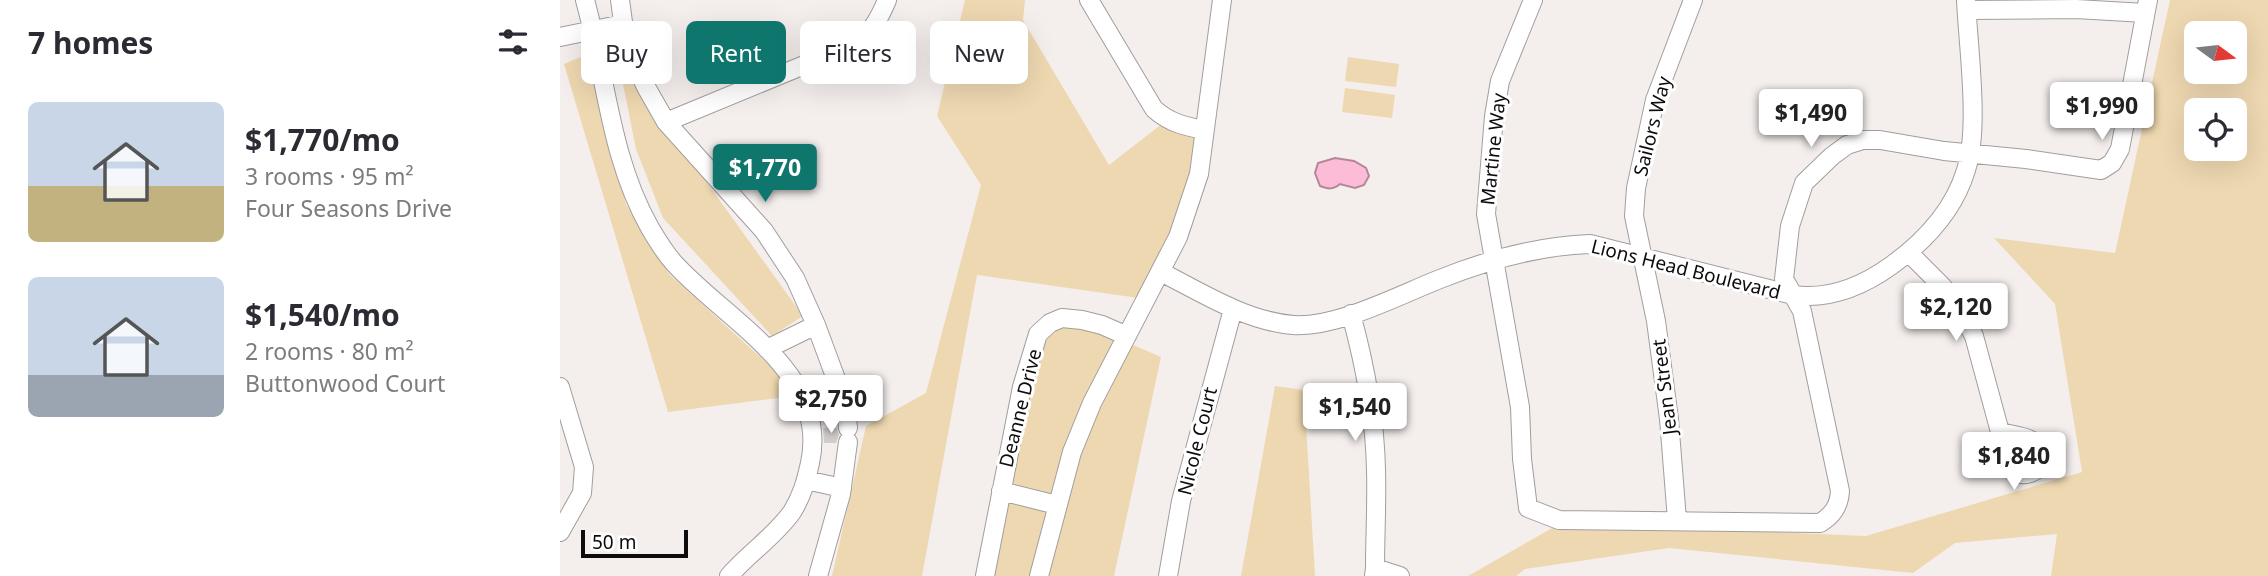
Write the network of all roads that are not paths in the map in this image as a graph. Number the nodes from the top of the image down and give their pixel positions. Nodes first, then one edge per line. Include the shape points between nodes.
1 (585, 0) edge
2 (620, 0) edge
3 (887, 0) edge
4 (1089, 0) edge
5 (1222, 0) edge
6 (1533, 0) edge
7 (1693, 0) edge
8 (1966, 5) edge
9 (2147, 6) edge
10 (590, 21) edge
11 (623, 21) edge
12 (581, 33) edge
13 (560, 37) edge
14 (603, 84) edge
15 (645, 84) edge
16 (666, 122) junction
17 (1204, 130) junction
18 (1969, 153) junction
19 (1909, 253) junction
20 (1641, 256) junction
21 (1494, 261) junction
22 (1161, 272) junction
23 (1793, 295) junction
24 (1233, 309) junction
25 (1351, 314) junction
26 (817, 325) junction
27 (1127, 337) junction
28 (767, 349) junction
29 (560, 387) edge
30 (2000, 432) dead end
31 (806, 480) junction
32 (842, 488) junction
33 (1001, 491) junction
34 (1057, 505) junction
35 (1677, 520) junction
36 (560, 532) edge
37 (1374, 572) edge
38 (729, 576) edge
39 (817, 576) edge
40 (985, 576) edge
41 (1039, 576) edge
42 (1168, 576) edge
43 (1400, 576) edge

1 - 10 street
2 - 11 street
3 - 16 street via 877,22 855,44
4 - 17 street via 1154,109 1167,120
5 - 17 street
6 - 21 street, Martine Way via 1500,81 1494,116 1486,214
7 - 20 street, Sailors Way via 1655,100 1636,188 1634,216
8 - 9 street
8 - 18 street, Lions Head Boulevard via 1972,116
9 - 18 street via 2120,149 2112,163 2101,170
12 - 13 street
14 - 28 street via 632,195 651,230 674,263
15 - 16 street
16 - 26 street via 764,231 795,278
17 - 22 street via 1199,174
18 - 19 street, Lions Head Boulevard via 1956,194
18 - 23 street via 1863,140 1832,156 1804,183 1790,226 1784,279
19 - 23 street, Lions Head Boulevard via 1855,287 1834,294
19 - 30 street via 1942,286 1974,336
20 - 21 street, Lions Head Boulevard via 1578,244
20 - 23 street, Lions Head Boulevard
20 - 35 street, Jean Street via 1656,321
21 - 25 street, Lions Head Boulevard
21 - 35 street, Martine Way via 1520,407 1528,508 1559,520
22 - 24 street, Lions Head Boulevard
22 - 27 street
23 - 35 street via 1802,310 1839,501 1831,516 1820,523
24 - 25 street, Lions Head Boulevard via 1296,325
24 - 42 street, Nicole Court via 1184,489
25 - 37 street via 1371,401 1376,470
26 - 28 street
26 - 32 street via 846,406
27 - 33 street, Deanne Drive via 1102,325 1062,318 1038,334
27 - 34 street via 1072,452
28 - 31 street via 803,395 809,413 813,451
29 - 36 street via 584,467 582,493
31 - 32 street
31 - 38 street via 790,513
32 - 39 street
33 - 34 street
33 - 40 street, Deanne Drive
34 - 41 street
37 - 43 street

